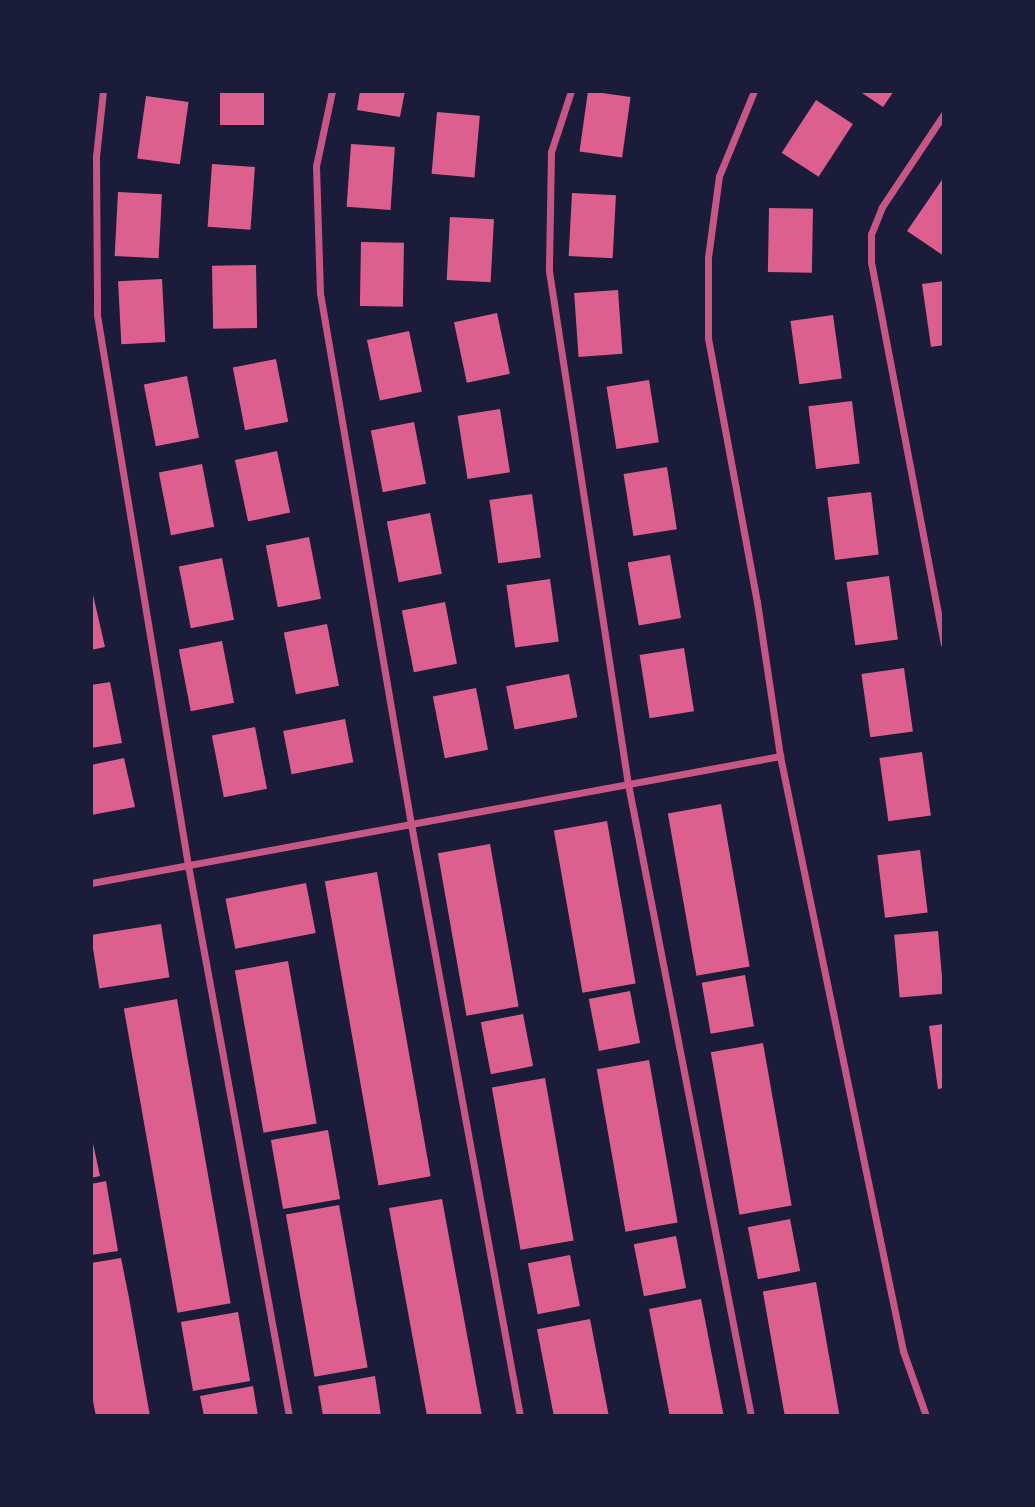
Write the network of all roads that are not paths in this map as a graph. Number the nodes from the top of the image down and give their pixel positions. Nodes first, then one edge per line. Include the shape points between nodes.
1 (103, 91) edge
2 (332, 91) edge
3 (571, 91) edge
4 (754, 91) edge
5 (944, 114) edge
6 (944, 643) edge
7 (780, 756) junction
8 (628, 784) junction
9 (411, 824) junction
10 (188, 865) junction
11 (91, 883) edge
12 (289, 1416) edge
13 (520, 1416) edge
14 (751, 1416) edge
15 (926, 1416) edge

1 - 10 street via 96,157 97,315
2 - 9 street via 316,166 320,293
3 - 8 street via 551,152 549,271
4 - 7 street via 719,176 708,257 708,338
5 - 6 street via 882,207 871,234 871,262
7 - 8 street
7 - 15 street via 902,1351
8 - 9 street
8 - 14 street
9 - 10 street
9 - 13 street
10 - 11 street
10 - 12 street

